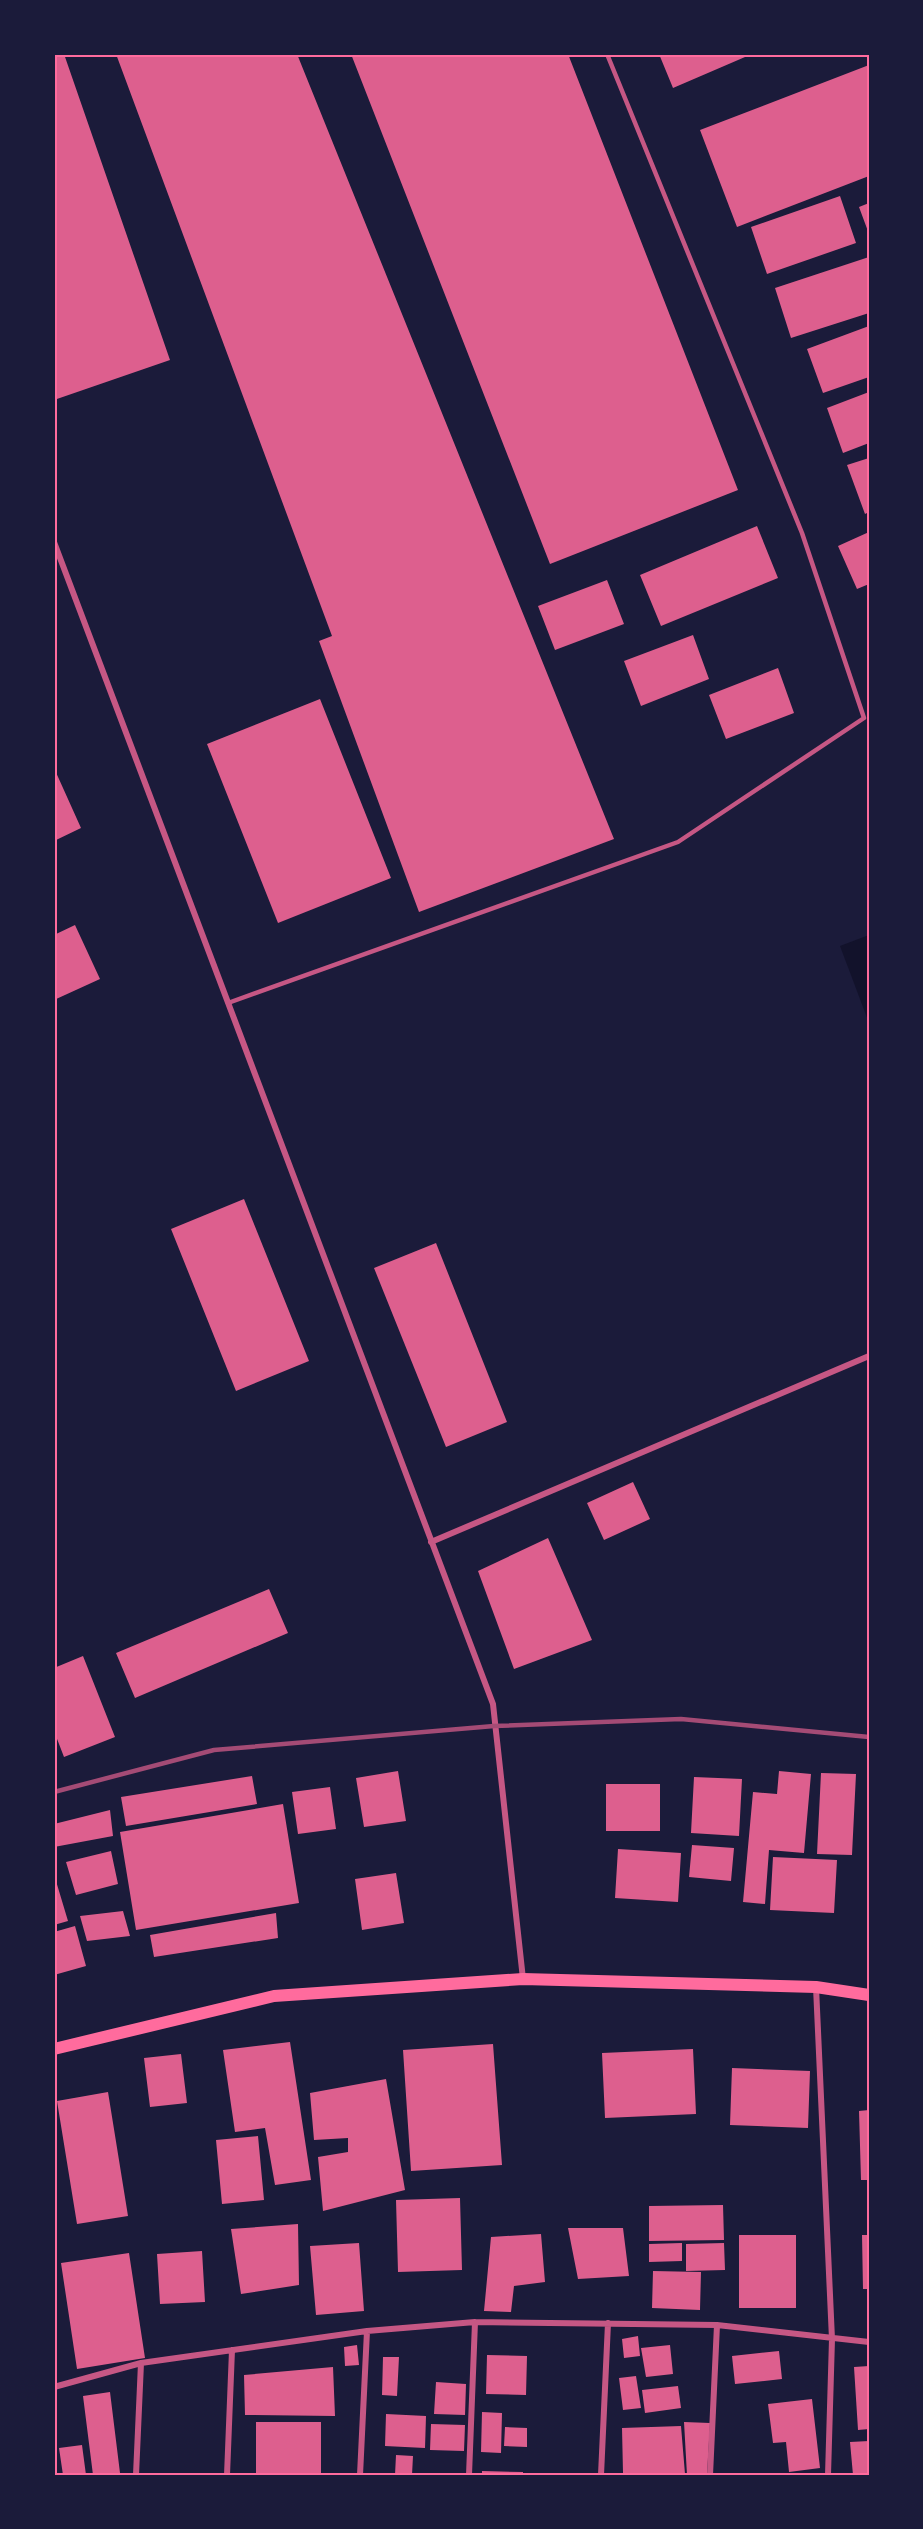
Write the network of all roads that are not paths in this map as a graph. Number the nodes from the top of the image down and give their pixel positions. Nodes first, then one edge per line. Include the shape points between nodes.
1 (607, 54) edge
2 (54, 542) edge
3 (228, 1003) junction
4 (869, 1356) edge
5 (431, 1542) junction
6 (523, 1979) junction
7 (816, 1988) junction
8 (869, 1995) edge
9 (54, 2049) edge
10 (475, 2322) junction
11 (608, 2323) junction
12 (717, 2325) junction
13 (367, 2331) junction
14 (832, 2338) junction
15 (869, 2342) edge
16 (232, 2350) junction
17 (141, 2363) junction
18 (54, 2387) edge
19 (136, 2475) edge
20 (228, 2475) edge
21 (360, 2475) edge
22 (469, 2475) edge
23 (601, 2475) edge
24 (710, 2475) edge
25 (828, 2475) edge

1 - 3 lane via 802,533 864,718 678,842
2 - 3 street
3 - 5 street
4 - 5 street
5 - 6 street via 493,1704
6 - 7 main road
6 - 9 main road via 274,1996
7 - 8 main road
7 - 14 street
10 - 11 street
10 - 13 street
10 - 22 street
11 - 12 street
11 - 23 street
12 - 14 street
12 - 24 street
13 - 16 street
13 - 21 street
14 - 15 street
14 - 25 street
16 - 17 street
16 - 20 street
17 - 18 street
17 - 19 street

